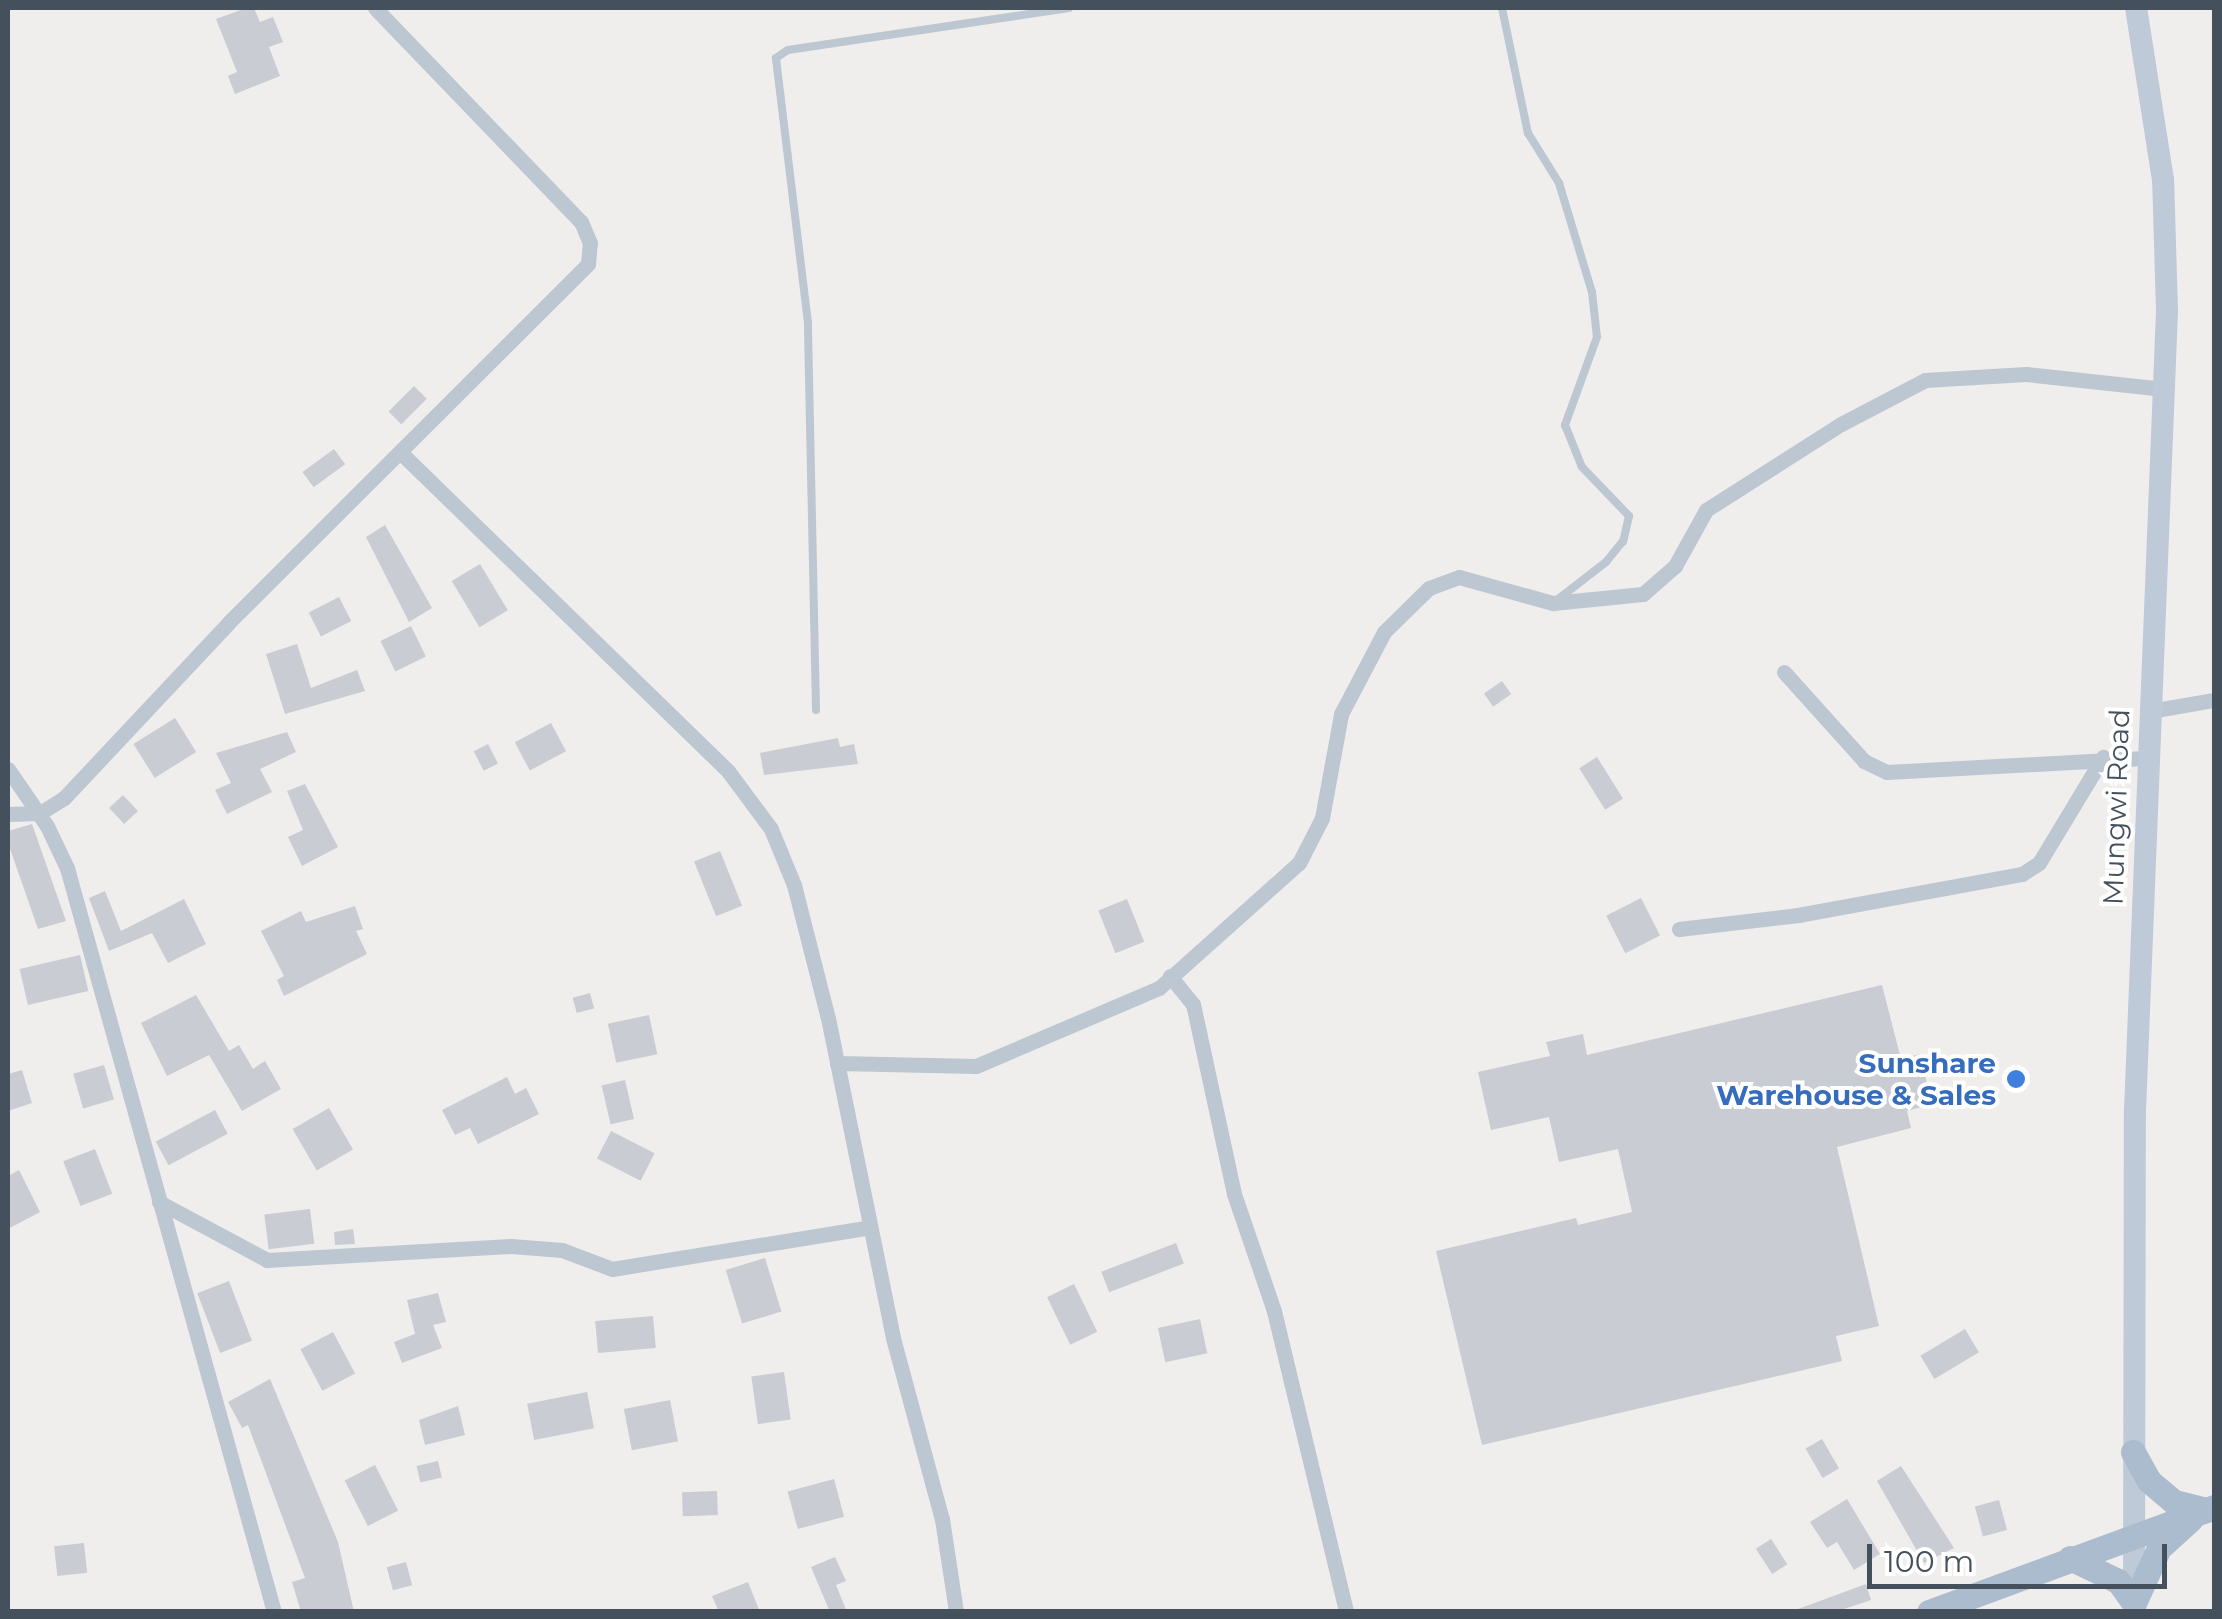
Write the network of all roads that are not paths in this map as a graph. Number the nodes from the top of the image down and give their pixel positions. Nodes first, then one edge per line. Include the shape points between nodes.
1 (375, 8) edge
2 (1069, 8) edge
3 (1502, 8) edge
4 (2136, 8) edge
5 (2164, 389) junction
6 (400, 453) junction
7 (1553, 603) junction
8 (1784, 672) dead end
9 (2214, 700) edge
10 (816, 710) dead end
11 (2150, 711) junction
12 (2103, 757) junction
13 (2149, 758) junction
14 (8, 769) edge
15 (40, 813) junction
16 (8, 814) edge
17 (1679, 929) dead end
18 (1170, 976) junction
19 (837, 1063) junction
20 (159, 1202) junction
21 (870, 1228) junction
22 (2132, 1452) junction
23 (2210, 1508) edge
24 (2131, 1535) junction
25 (2070, 1558) junction
26 (2134, 1608) edge
27 (274, 1612) edge
28 (956, 1612) edge
29 (1346, 1612) edge
30 (1929, 1612) edge

1 - 6 street via 569,208 590,243 588,264 565,290
2 - 10 lane via 788,50 776,58 808,323
3 - 7 lane via 1528,133 1559,184 1592,292 1598,337 1565,425 1582,467 1629,516 1623,540 1606,562
4 - 5 street, Mungwi Road via 2163,180
5 - 7 street via 2026,374 1925,380 1840,424 1706,510 1660,585 1621,600
5 - 11 street, Mungwi Road
6 - 15 street via 64,798
6 - 19 street via 760,809 794,885
7 - 18 street via 1459,577 1402,608 1341,714 1322,818 1299,863
8 - 12 street via 1864,761 1887,772
9 - 11 street
11 - 13 street, Mungwi Road
12 - 13 street
12 - 17 street via 2038,864 2022,874 1798,915
13 - 22 street, Mungwi Road via 2135,1111
14 - 15 street
15 - 16 street
15 - 20 street via 67,868
18 - 19 street via 1141,1000 976,1066
18 - 29 street via 1192,1004 1234,1194 1270,1297
19 - 21 street
20 - 21 street via 267,1260 511,1246 562,1250 612,1269
20 - 27 street
21 - 28 street via 942,1519
22 - 23 main road via 2149,1481 2174,1502
22 - 24 street, Mungwi Road
23 - 24 main road
23 - 26 main road via 2159,1548
24 - 25 main road
24 - 26 street, Mungwi Road
25 - 26 main road via 2118,1582
25 - 30 main road

